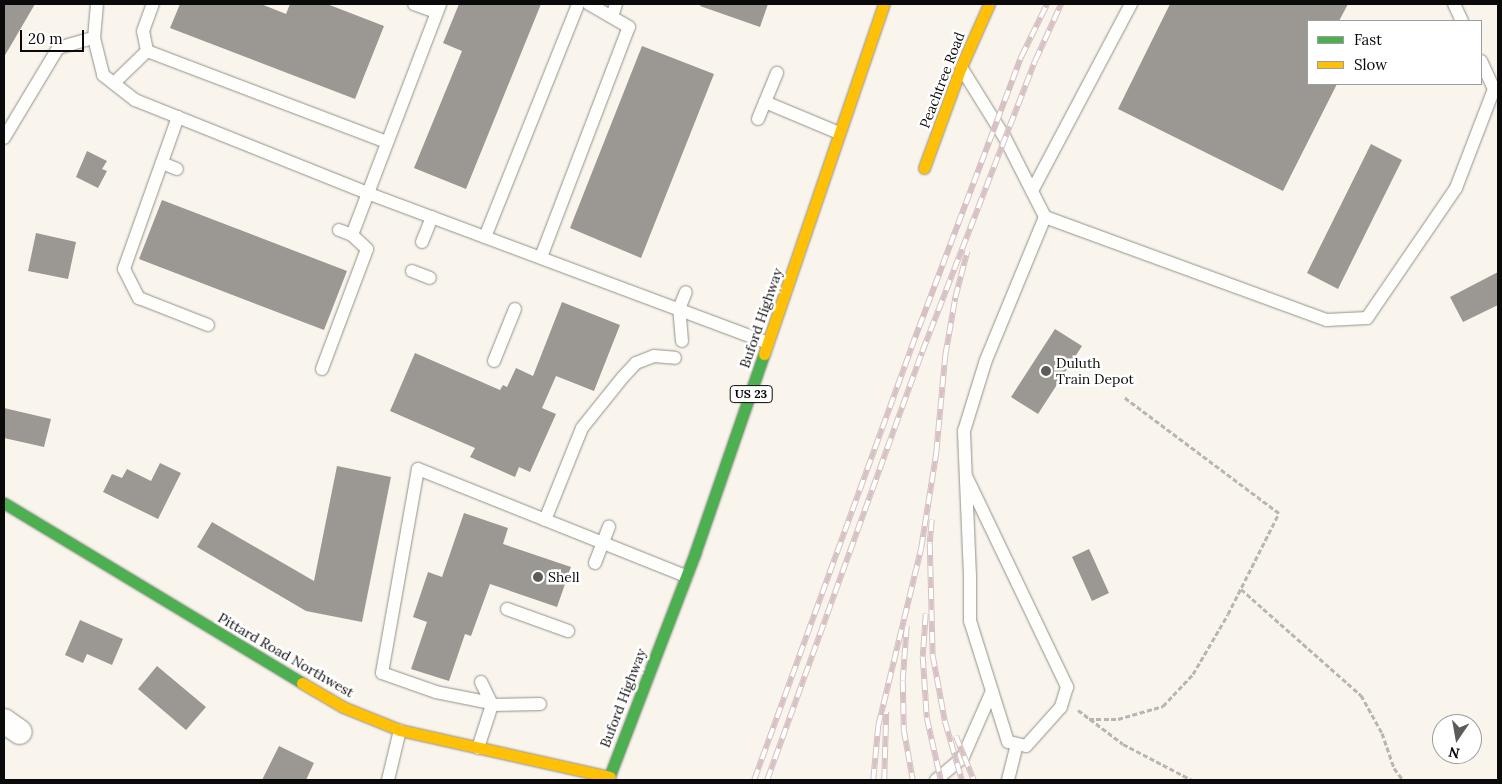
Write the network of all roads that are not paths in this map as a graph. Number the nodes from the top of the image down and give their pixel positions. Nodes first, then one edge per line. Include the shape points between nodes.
1 (97, 4) edge
2 (153, 4) edge
3 (414, 4) edge
4 (578, 4) edge
5 (589, 4) edge
6 (616, 4) edge
7 (884, 4) edge
8 (989, 4) edge
9 (1131, 4) edge
10 (1454, 4) edge
11 (438, 8) edge
12 (612, 17) junction
13 (1462, 20) edge
14 (94, 38) junction
15 (147, 51) junction
16 (1482, 62) edge
17 (961, 67) junction
18 (777, 73) dead end
19 (114, 84) junction
20 (765, 102) junction
21 (178, 117) junction
22 (758, 119) dead end
23 (840, 133) junction
24 (4, 138) edge
25 (386, 142) junction
26 (162, 163) junction
27 (924, 168) dead end
28 (177, 169) dead end
29 (1032, 191) junction
30 (367, 193) junction
31 (432, 217) junction
32 (1045, 217) junction
33 (339, 230) dead end
34 (352, 235) junction
35 (485, 237) junction
36 (422, 242) dead end
37 (541, 258) junction
38 (412, 271) dead end
39 (430, 278) dead end
40 (686, 292) dead end
41 (515, 309) dead end
42 (679, 309) junction
43 (208, 324) dead end
44 (682, 341) dead end
45 (768, 343) junction
46 (675, 358) dead end
47 (494, 361) dead end
48 (322, 369) dead end
49 (966, 478) junction
50 (4, 502) edge
51 (545, 520) junction
52 (609, 527) dead end
53 (603, 543) junction
54 (595, 563) dead end
55 (686, 576) junction
56 (507, 610) dead end
57 (568, 631) dead end
58 (481, 682) dead end
59 (992, 692) junction
60 (491, 704) junction
61 (540, 704) dead end
62 (400, 730) junction
63 (1017, 744) junction
64 (478, 748) junction
65 (609, 778) edge
66 (388, 780) edge
67 (936, 780) edge
68 (1008, 780) edge

1 - 14 lane
2 - 15 lane via 143,31
3 - 11 lane
4 - 35 lane
5 - 12 lane
6 - 12 lane
7 - 23 street, Buford Highway / US 23
8 - 17 street, Peachtree Road
9 - 29 lane
10 - 13 lane
11 - 25 lane
12 - 37 lane via 630,27
14 - 19 lane via 104,76
14 - 24 lane via 58,48
15 - 19 lane
15 - 25 lane
16 - 32 lane via 1494,89 1456,188 1367,318 1327,320
17 - 27 street, Peachtree Road
17 - 29 lane via 1005,138
18 - 20 lane
19 - 21 lane via 135,100
20 - 22 lane
20 - 23 lane
21 - 26 lane
21 - 30 lane
23 - 45 street, Buford Highway / US 23
25 - 30 lane
26 - 28 lane
26 - 43 lane via 124,269 139,298
29 - 32 lane
30 - 31 lane
30 - 34 lane
31 - 35 lane
31 - 36 lane
32 - 49 lane via 986,360 964,431
33 - 34 lane
34 - 48 lane via 368,249
35 - 37 lane
37 - 42 lane
38 - 39 lane
40 - 42 lane
41 - 47 lane
42 - 44 lane
42 - 45 lane
45 - 55 street, Buford Highway / US 23
46 - 51 lane via 654,356 636,362 582,428
49 - 59 lane via 970,621
49 - 63 lane via 1067,687 1061,707 1026,746
50 - 62 street, Pittard Road Northwest via 343,707
51 - 53 lane
51 - 60 lane via 418,469 382,673 436,692
52 - 53 lane
53 - 54 lane
53 - 55 lane
55 - 65 street, Buford Highway / US 23
56 - 57 lane
58 - 60 lane
59 - 63 lane via 1008,742
59 - 67 lane via 963,757
60 - 61 lane
60 - 64 lane
62 - 64 street, Pittard Road Northwest
62 - 66 lane
63 - 68 lane
64 - 65 street, Pittard Road Northwest

